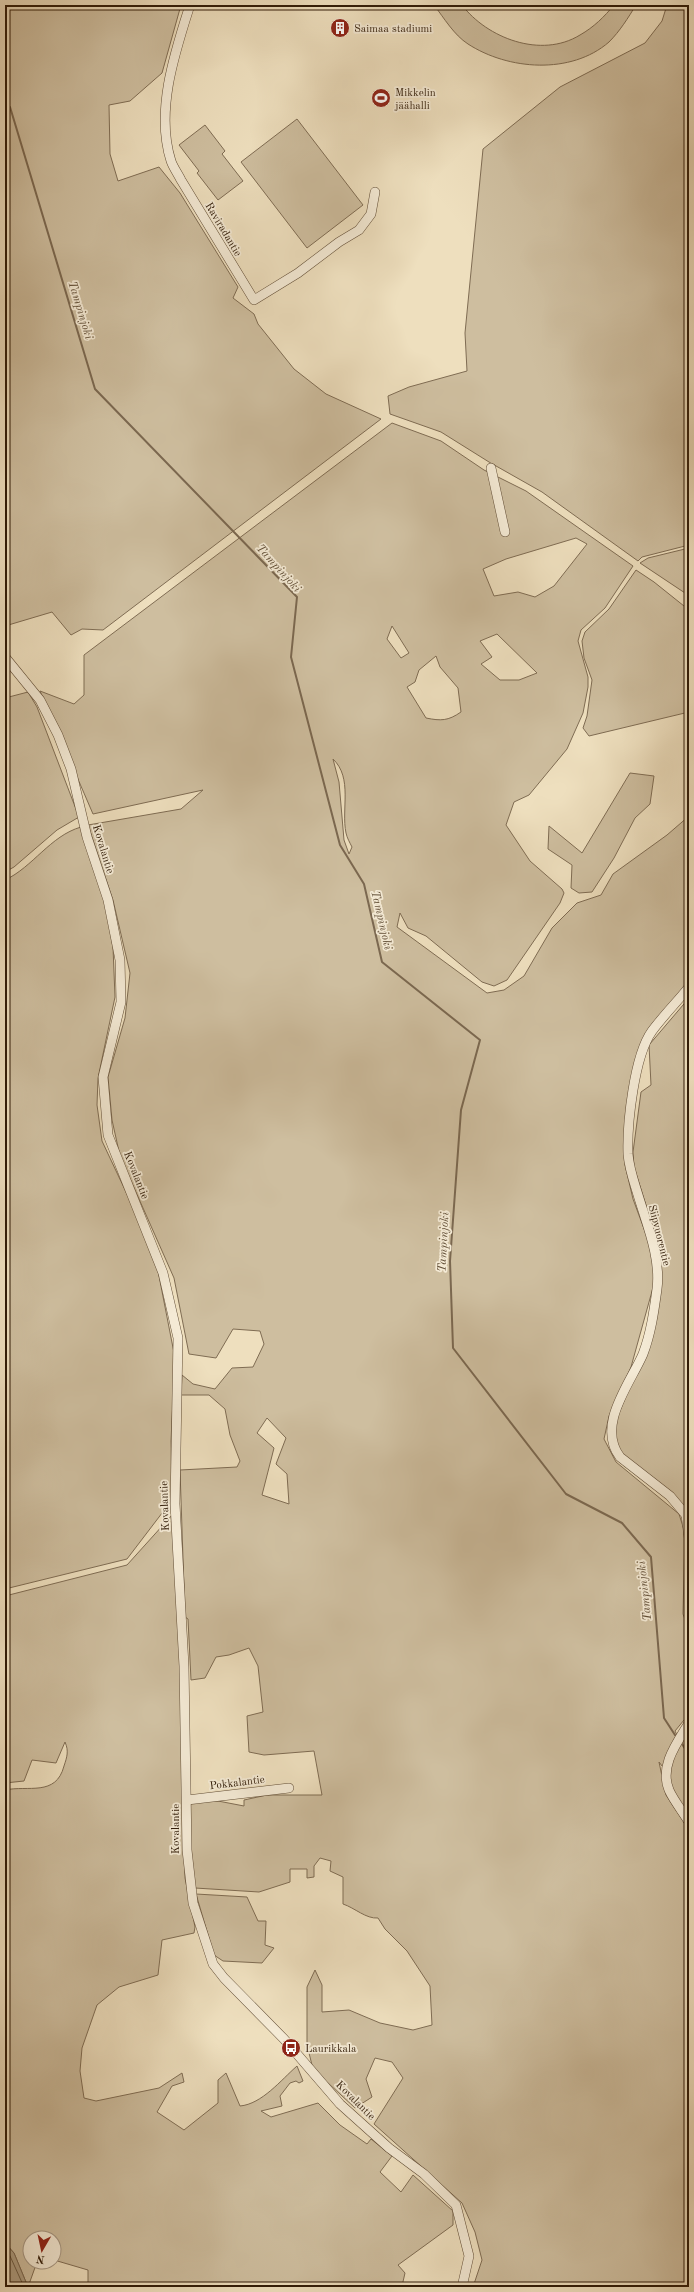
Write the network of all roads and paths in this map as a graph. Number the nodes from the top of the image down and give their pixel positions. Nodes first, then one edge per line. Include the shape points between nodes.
1 (190, 5) edge
2 (375, 192) dead end
3 (491, 468) dead end
4 (505, 532) dead end
5 (5, 658) edge
6 (689, 987) edge
7 (689, 1538) edge
8 (689, 1578) edge
9 (689, 1608) edge
10 (689, 1723) edge
11 (289, 1788) dead end
12 (187, 1800) junction
13 (689, 1822) edge
14 (462, 2287) edge

1 - 2 street, Raviradantie via 171,76 166,118 168,150 171,162 181,180 254,300 359,230 370,214
3 - 4 street
5 - 12 street, Kovalantie via 40,700 71,769 87,837 108,900 120,960 121,1002 103,1077 108,1135 163,1273 178,1338 175,1504 184,1666
6 - 7 street, Siipvuorentie via 651,1031 637,1068 628,1133 628,1156 657,1263 658,1283 650,1332 620,1400 611,1436 620,1457 670,1496 686,1515
8 - 9 street
10 - 13 street via 674,1746 667,1763 667,1782 670,1791
11 - 12 street, Pokkalantie
12 - 14 street, Kovalantie via 189,1881 193,1903 213,1964 284,2039 340,2104 389,2148 424,2174 456,2205 468,2256

